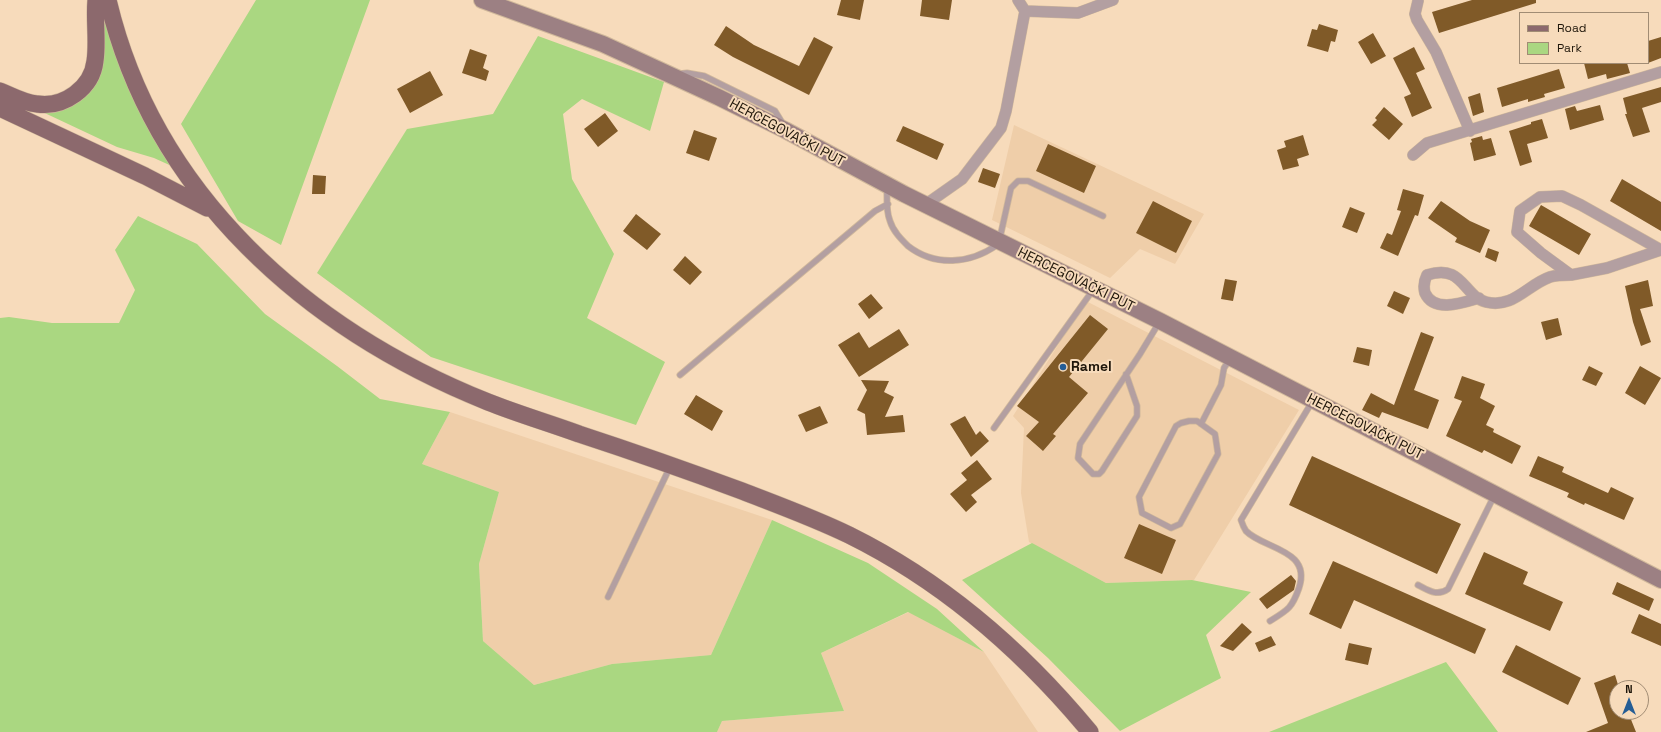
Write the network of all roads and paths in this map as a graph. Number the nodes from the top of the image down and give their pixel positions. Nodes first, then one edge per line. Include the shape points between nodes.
1 (96, 0) edge
2 (108, 0) edge
3 (482, 0) edge
4 (1018, 0) edge
5 (1113, 0) edge
6 (1417, 0) edge
7 (1025, 11) junction
8 (1661, 72) edge
9 (0, 91) edge
10 (0, 108) edge
11 (1470, 131) junction
12 (1413, 155) dead end
13 (886, 185) junction
14 (888, 204) junction
15 (925, 205) junction
16 (214, 212) junction
17 (1103, 216) dead end
18 (999, 242) junction
19 (1661, 250) edge
20 (1572, 275) junction
21 (1095, 289) junction
22 (1479, 298) junction
23 (1160, 321) junction
24 (1230, 357) junction
25 (1126, 374) junction
26 (680, 375) dead end
27 (1314, 400) junction
28 (1201, 424) junction
29 (994, 428) dead end
30 (672, 464) junction
31 (1495, 494) junction
32 (1661, 580) edge
33 (1418, 585) dead end
34 (608, 597) dead end
35 (1270, 621) dead end
36 (1090, 732) edge

1 - 9 main road via 95,64 79,91 63,101 44,105 30,103
2 - 16 main road via 113,24 131,73 154,124 182,170
3 - 13 main road, HERCEGOVAČKI PUT via 583,36 673,75 785,130
4 - 7 street
5 - 7 street via 1078,13
6 - 11 street via 1417,20 1436,52
7 - 15 street via 1001,128 962,179
8 - 11 street
10 - 16 main road via 145,176
11 - 12 street via 1427,143
13 - 14 lane
13 - 15 main road, HERCEGOVAČKI PUT
14 - 18 lane via 889,220 898,235 913,249 927,257 946,261 967,260 985,253
14 - 26 lane via 875,211
15 - 18 main road, HERCEGOVAČKI PUT
16 - 30 main road via 242,242 295,290 353,332 402,361 454,388 498,406
17 - 18 lane via 1028,181 1018,181 1012,188
18 - 21 main road, HERCEGOVAČKI PUT
19 - 20 street via 1607,268
19 - 20 street via 1581,204 1562,196 1540,197 1520,211 1517,232
20 - 22 street via 1550,277 1509,302 1493,303
21 - 23 main road, HERCEGOVAČKI PUT
21 - 29 lane
22 - 22 street via 1459,280 1442,271 1426,275 1423,282 1429,299 1440,305 1458,304
23 - 24 main road, HERCEGOVAČKI PUT
23 - 25 lane
24 - 27 main road, HERCEGOVAČKI PUT
24 - 28 lane via 1224,368 1221,385
25 - 25 lane via 1080,444 1078,458 1092,474 1099,474 1102,471 1137,416 1138,406
27 - 31 main road, HERCEGOVAČKI PUT
27 - 35 lane via 1241,520 1246,531 1289,555 1300,569 1301,583 1292,606
28 - 28 lane via 1215,434 1218,454 1180,524 1171,528 1142,513 1139,497 1176,426 1189,421
30 - 34 lane
30 - 36 main road via 813,518 872,547 919,575 956,601 1012,648
31 - 32 main road, HERCEGOVAČKI PUT
31 - 33 lane via 1448,589 1436,593

